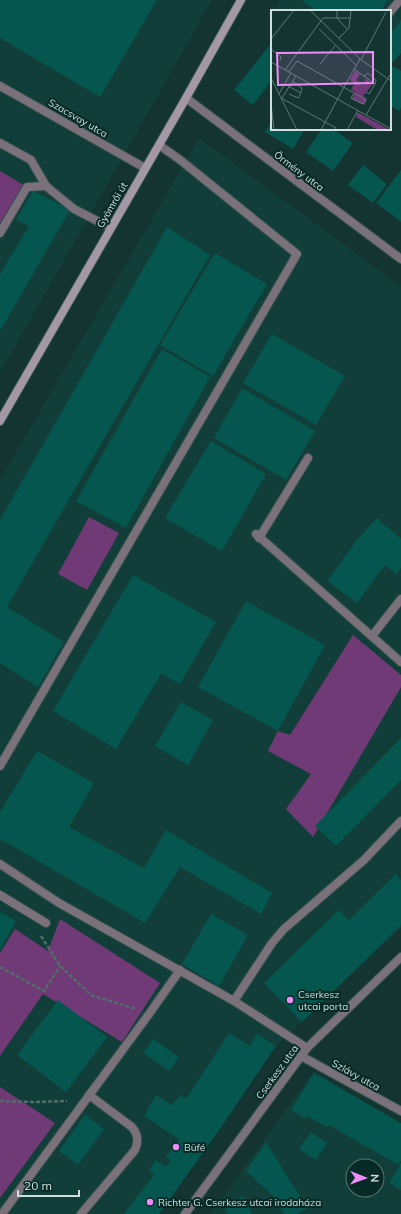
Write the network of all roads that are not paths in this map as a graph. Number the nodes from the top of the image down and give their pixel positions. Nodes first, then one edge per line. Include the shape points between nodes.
1 (241, 0) edge
2 (400, 0) edge
3 (391, 11) edge
4 (0, 86) edge
5 (186, 98) junction
6 (0, 143) edge
7 (158, 145) junction
8 (145, 168) junction
9 (46, 186) junction
10 (111, 228) junction
11 (0, 233) edge
12 (401, 259) edge
13 (0, 421) edge
14 (308, 458) dead end
15 (401, 599) edge
16 (372, 636) junction
17 (401, 662) edge
18 (0, 766) edge
19 (401, 821) edge
20 (0, 864) edge
21 (0, 895) edge
22 (46, 923) road end
23 (401, 957) edge
24 (180, 970) junction
25 (234, 1001) junction
26 (307, 1048) junction
27 (301, 1056) junction
28 (88, 1098) junction
29 (401, 1111) edge
30 (2, 1214) edge
31 (81, 1214) edge
32 (186, 1214) edge

1 - 5 street, Gyömrői út
2 - 3 street
4 - 8 street, Szacsvay utca
5 - 7 street, Gyömrői út
5 - 12 street, Örmény utca
6 - 9 street via 31,160
7 - 8 street, Gyömrői út
7 - 18 street via 297,254
8 - 10 street, Gyömrői út
9 - 10 street via 74,209
9 - 11 street via 27,187
10 - 13 street, Gyömrői út
14 - 16 street via 258,536
15 - 16 street
16 - 17 street
19 - 25 street via 364,860 284,929
20 - 24 street via 59,903
21 - 22 street
23 - 26 street, Cserkesz utca
24 - 25 street
24 - 28 street
25 - 26 street
26 - 27 street, Cserkesz utca
27 - 29 street, Szlávy utca
27 - 32 street, Cserkesz utca
28 - 30 street
28 - 31 street via 132,1127 138,1140 135,1150

